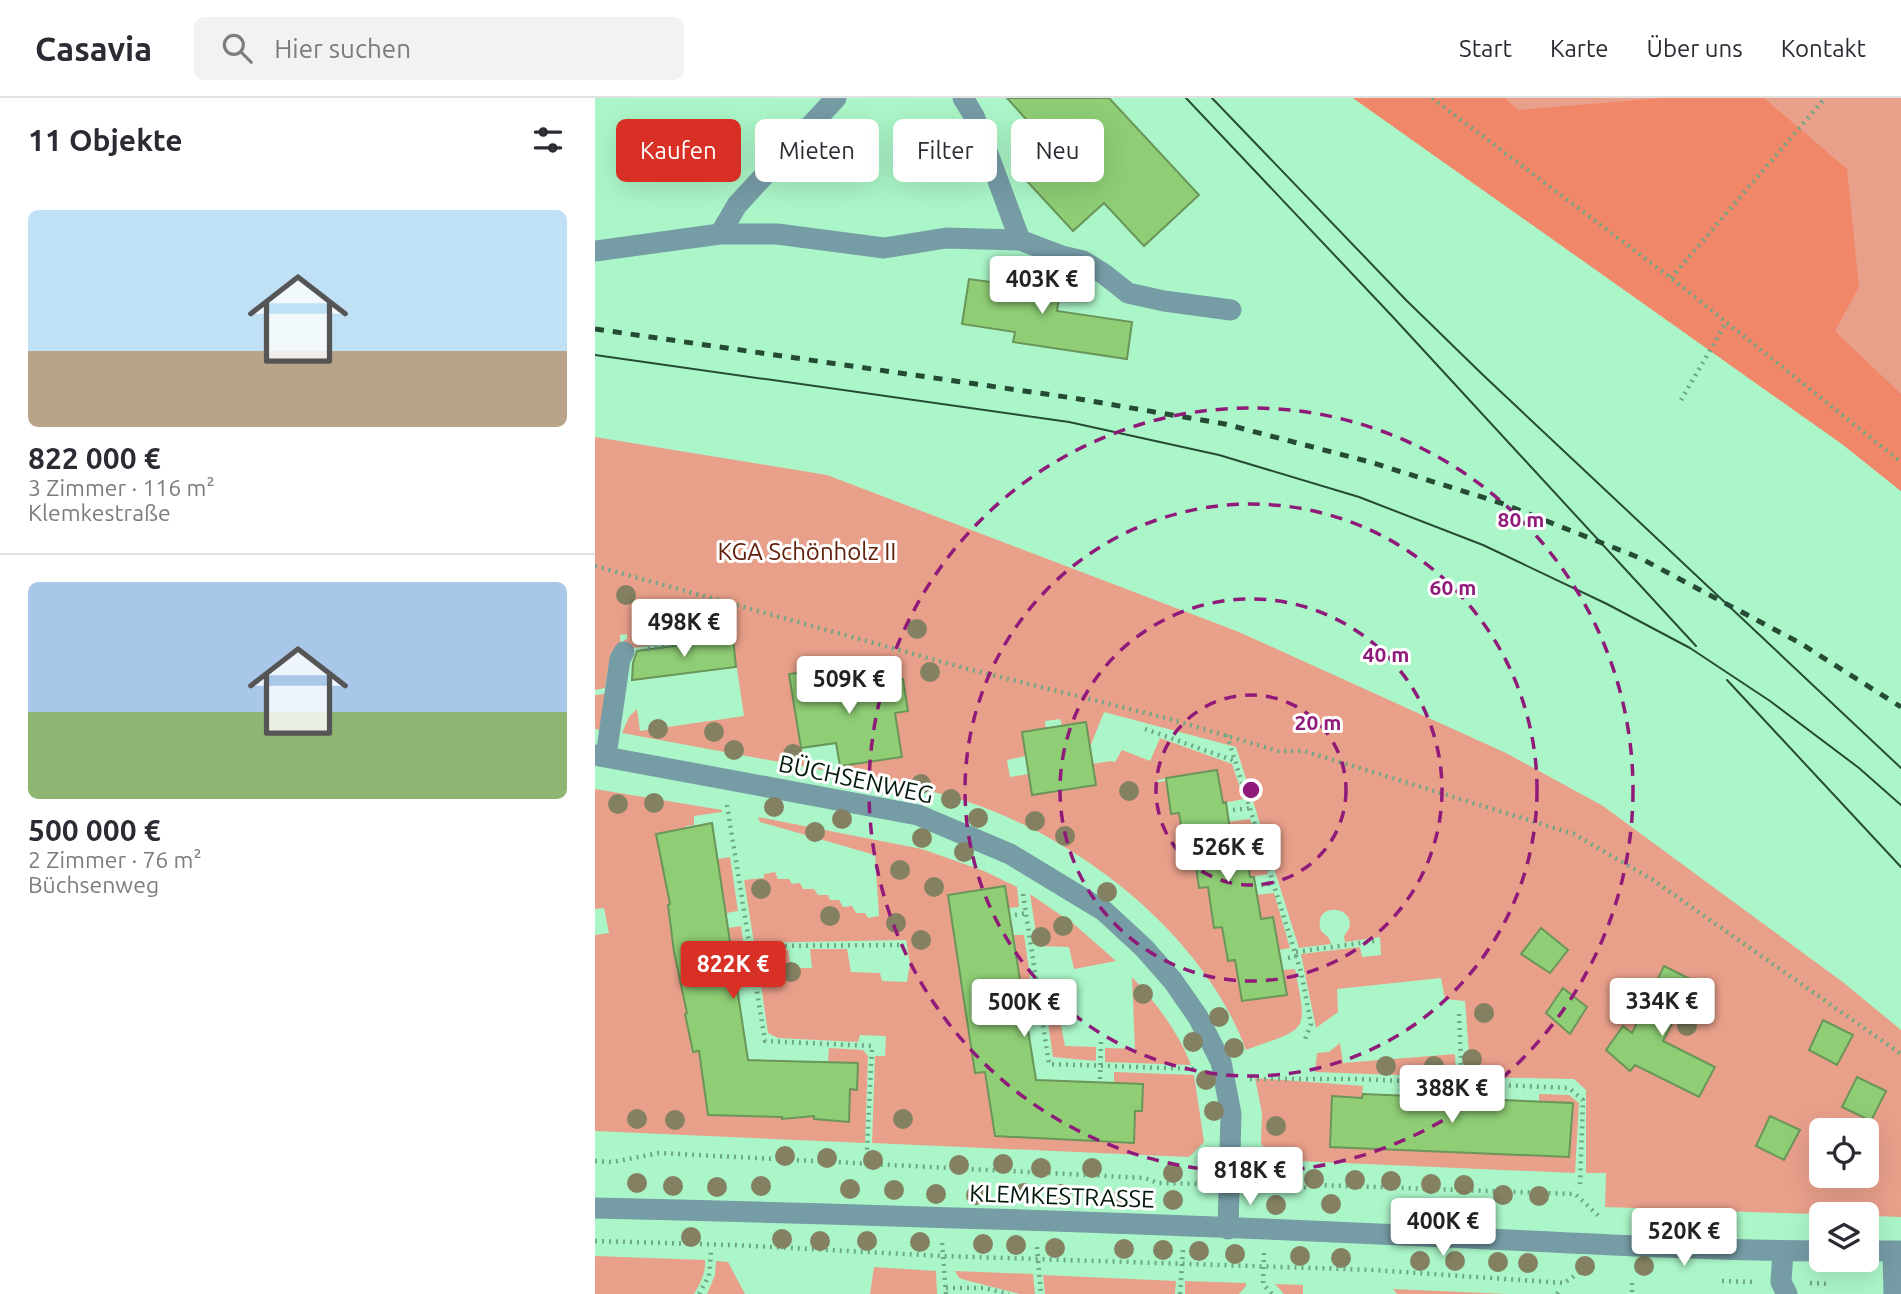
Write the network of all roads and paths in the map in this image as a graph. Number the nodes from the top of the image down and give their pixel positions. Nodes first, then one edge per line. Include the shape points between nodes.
1 (836, 98) edge
2 (963, 98) edge
3 (1432, 98) edge
4 (1825, 98) edge
5 (720, 234) junction
6 (1020, 240) junction
7 (595, 251) edge
8 (1671, 278) junction
9 (1231, 310) dead end
10 (1726, 323) junction
11 (1681, 400) dead end
12 (1901, 462) edge
13 (595, 566) edge
14 (731, 637) dead end
15 (624, 652) joint
16 (1145, 729) dead end
17 (1227, 735) junction
18 (601, 755) edge
19 (1236, 761) junction
20 (727, 803) dead end
21 (1250, 807) junction
22 (1233, 810) dead end
23 (1021, 882) dead end
24 (1275, 883) junction
25 (1261, 885) dead end
26 (1027, 913) junction
27 (1015, 915) dead end
28 (1375, 941) dead end
29 (901, 945) dead end
30 (750, 946) junction
31 (1296, 954) junction
32 (1289, 958) dead end
33 (1041, 1011) junction
34 (1033, 1013) dead end
35 (1459, 1014) dead end
36 (1101, 1041) dead end
37 (1304, 1042) dead end
38 (1901, 1054) edge
39 (1101, 1066) junction
40 (1198, 1069) dead end
41 (1100, 1079) dead end
42 (1247, 1079) dead end
43 (1462, 1083) junction
44 (867, 1150) dead end
45 (595, 1161) edge
46 (1580, 1184) dead end
47 (1229, 1185) junction
48 (595, 1208) edge
49 (940, 1218) junction
50 (1603, 1220) dead end
51 (1035, 1222) junction
52 (1186, 1227) junction
53 (1229, 1229) junction
54 (1265, 1230) junction
55 (595, 1241) edge
56 (1783, 1251) junction
57 (1809, 1251) edge
58 (1879, 1251) edge
59 (1897, 1251) edge
60 (711, 1252) dead end
61 (943, 1256) junction
62 (1038, 1259) junction
63 (1182, 1263) junction
64 (1228, 1264) dead end
65 (1632, 1283) dead end
66 (946, 1291) edge
67 (699, 1294) edge
68 (1009, 1294) edge
69 (1041, 1294) edge
70 (1180, 1294) edge
71 (1272, 1294) edge
72 (1632, 1294) edge
73 (1787, 1294) edge
74 (1894, 1294) edge

1 - 5 street via 737,205
2 - 6 street via 974,116
3 - 8 path
4 - 8 path
5 - 6 street via 777,234 884,248 946,238
5 - 7 street
6 - 9 street via 1083,261 1128,293
8 - 10 path
10 - 11 path
10 - 12 path
13 - 17 path
14 - 15 path
15 - 18 street
16 - 19 path
17 - 19 path
17 - 38 path via 1278,751 1304,751 1574,834 1653,880
18 - 47 street, BÜCHSENWEG via 918,815 1010,854 1104,911 1173,981 1221,1062 1231,1114
19 - 21 path
20 - 30 path
21 - 22 path
21 - 24 path
23 - 26 path
24 - 25 path
24 - 31 path
26 - 27 path
26 - 33 path
28 - 31 path
29 - 30 path
30 - 44 path via 765,1041 872,1046
31 - 32 path
31 - 37 path via 1311,1024
33 - 34 path
33 - 39 path via 1049,1064
35 - 43 path
36 - 39 path
39 - 40 path
39 - 41 path
42 - 43 path
43 - 46 path via 1569,1088 1583,1100
45 - 47 path via 659,1153
47 - 50 path via 1575,1195
47 - 53 street, BÜCHSENWEG
48 - 49 street, KLEMKESTRASSE
49 - 51 street, KLEMKESTRASSE
49 - 61 path
51 - 52 street, KLEMKESTRASSE
51 - 62 path
52 - 53 street, KLEMKESTRASSE
52 - 63 path
53 - 54 street, KLEMKESTRASSE
54 - 56 street, KLEMKESTRASSE
54 - 71 path via 1263,1284
55 - 61 path
56 - 57 street, KLEMKESTRASSE
56 - 73 street via 1781,1282
58 - 59 street
59 - 74 street
60 - 67 path via 709,1276
61 - 62 path
61 - 66 path
62 - 63 path
62 - 69 path
63 - 64 path
63 - 70 path
65 - 72 path
66 - 68 path via 984,1288

